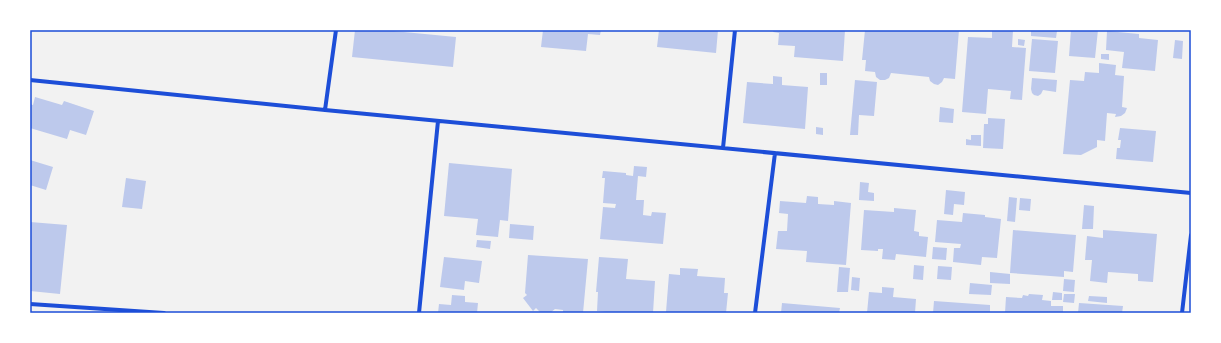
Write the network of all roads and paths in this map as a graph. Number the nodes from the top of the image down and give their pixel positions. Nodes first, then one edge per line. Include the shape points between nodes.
1 (336, 30) edge
2 (735, 30) edge
3 (30, 80) edge
4 (325, 110) junction
5 (438, 121) junction
6 (723, 148) junction
7 (775, 153) junction
8 (1191, 193) edge
9 (1191, 235) edge
10 (30, 304) edge
11 (164, 313) edge
12 (419, 313) edge
13 (755, 313) edge
14 (1182, 313) edge

1 - 4 street
2 - 6 street
3 - 4 street
4 - 5 street
5 - 6 street
5 - 12 street
6 - 7 street
7 - 8 street
7 - 13 street
9 - 14 street
10 - 11 street

